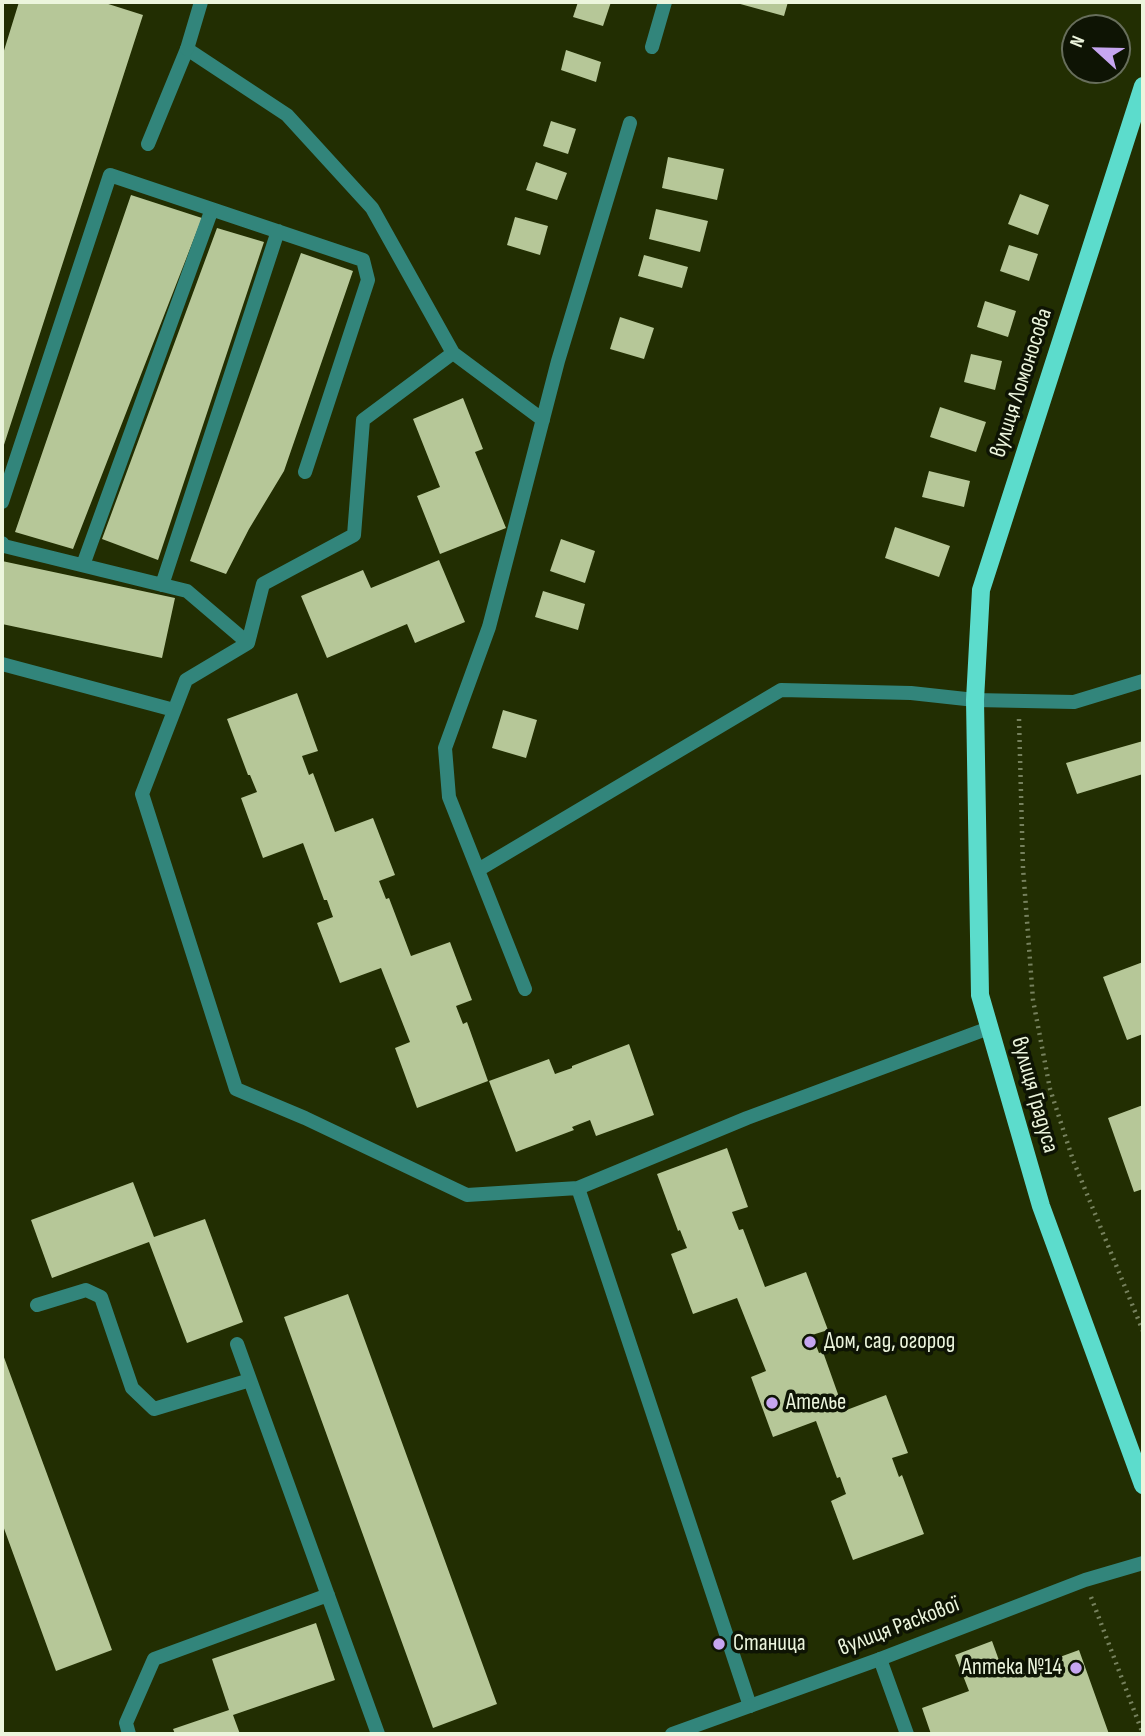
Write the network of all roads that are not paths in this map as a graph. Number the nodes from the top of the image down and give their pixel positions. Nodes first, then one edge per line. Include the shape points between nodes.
1 (201, 2) edge
2 (666, 2) edge
3 (652, 47) dead end
4 (187, 49) junction
5 (1143, 86) edge
6 (630, 122) dead end
7 (148, 144) dead end
8 (212, 209) junction
9 (278, 231) junction
10 (453, 353) junction
11 (542, 420) junction
12 (305, 472) dead end
13 (2, 502) edge
14 (2, 543) edge
15 (83, 565) junction
16 (162, 585) junction
17 (248, 643) junction
18 (2, 664) edge
19 (1143, 681) edge
20 (975, 700) junction
21 (174, 710) junction
22 (478, 870) junction
23 (525, 989) dead end
24 (989, 1028) junction
25 (578, 1188) junction
26 (37, 1306) dead end
27 (237, 1344) dead end
28 (250, 1380) junction
29 (1143, 1485) edge
30 (1143, 1563) edge
31 (328, 1595) junction
32 (880, 1659) junction
33 (750, 1706) junction
34 (129, 1734) edge
35 (378, 1734) edge
36 (672, 1734) edge
37 (907, 1734) edge

1 - 4 street
2 - 3 street
4 - 7 street
4 - 10 street via 287,115 372,208
5 - 20 main road, вулиця Ломоносова via 981,590
6 - 11 street
8 - 9 street
8 - 13 street via 110,174
8 - 15 street
9 - 12 street via 363,260 368,280
9 - 16 street
10 - 11 street
10 - 17 street via 363,420 354,535 263,584
11 - 22 street via 489,626 445,748 449,797
14 - 15 street
15 - 16 street
16 - 17 street via 187,591
17 - 21 street via 186,680
18 - 21 street
19 - 20 street via 1074,702
20 - 22 street via 911,693 781,690
20 - 24 main road, вулиця Градуса via 980,995
21 - 25 street via 142,794 236,1089 467,1195
22 - 23 street
24 - 25 street via 747,1118
24 - 29 main road, вулиця Градуса via 1041,1206
25 - 33 street
26 - 28 street via 86,1290 102,1297 132,1388 154,1409
27 - 28 street
28 - 31 street
30 - 32 street, вулиця Раскової via 1085,1580
31 - 34 street via 154,1659 126,1723
31 - 35 street
32 - 33 street, вулиця Раскової
32 - 37 street
33 - 36 street, вулиця Раскової

